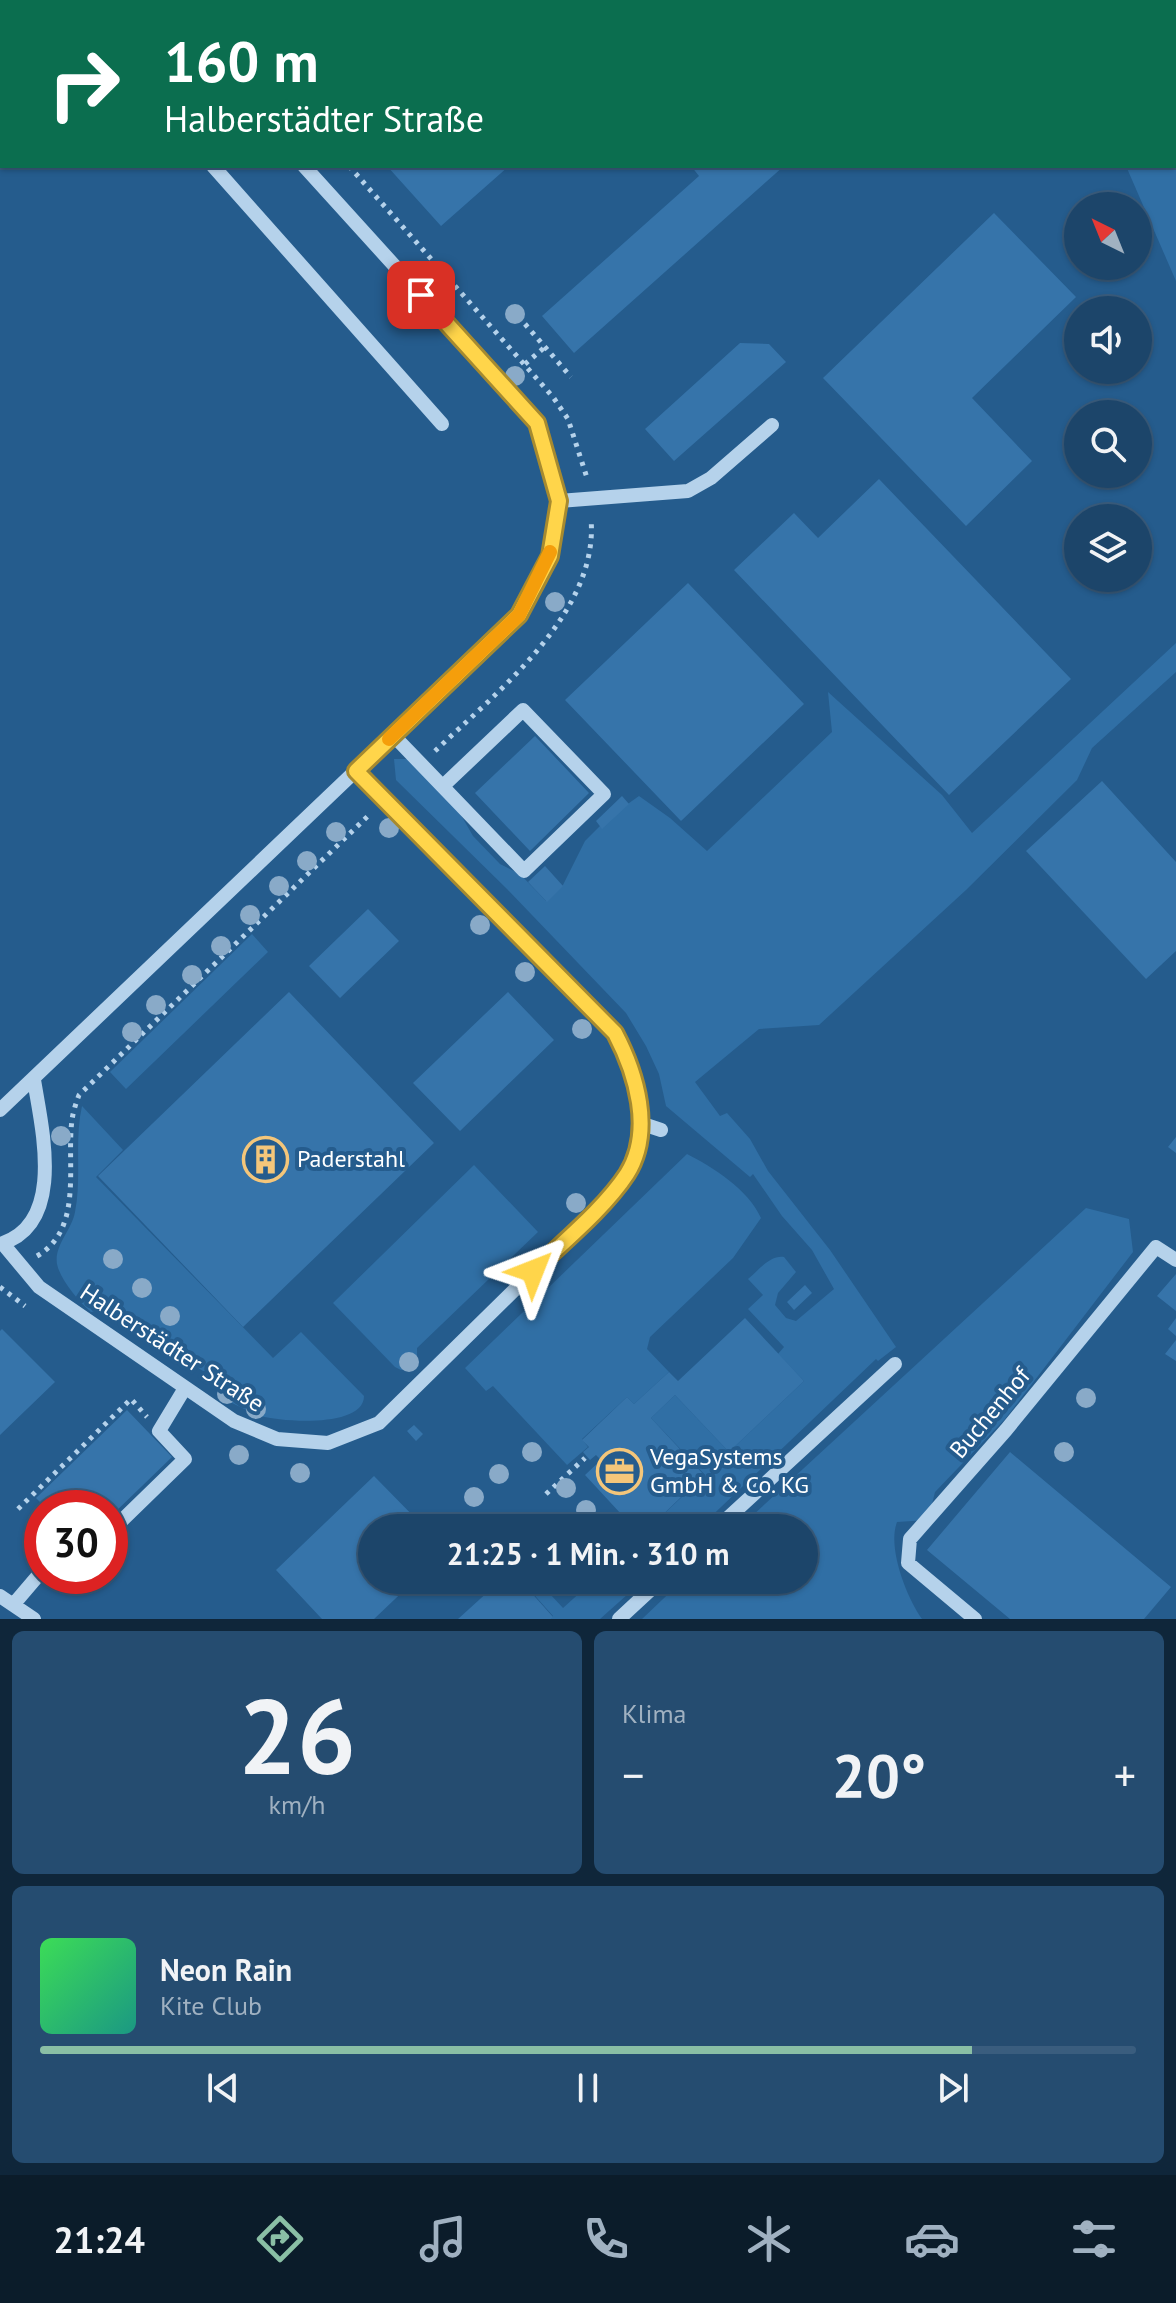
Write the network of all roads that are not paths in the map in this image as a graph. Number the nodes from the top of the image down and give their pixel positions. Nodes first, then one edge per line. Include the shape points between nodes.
1 (215, 168) edge
2 (306, 168) edge
3 (442, 424) dead end
4 (772, 425) dead end
5 (559, 501) junction
6 (393, 735) junction
7 (356, 771) junction
8 (443, 786) junction
9 (34, 1080) junction
10 (0, 1110) edge
11 (640, 1123) junction
12 (661, 1130) dead end
13 (2, 1244) edge
14 (1176, 1260) edge
15 (895, 1364) dead end
16 (185, 1388) junction
17 (128, 1514) edge
18 (732, 1514) edge
19 (24, 1592) edge
20 (646, 1594) edge
21 (0, 1596) edge
22 (13, 1605) junction
23 (34, 1619) edge
24 (619, 1619) edge
25 (975, 1619) edge

1 - 3 street
2 - 5 street via 537,423
4 - 5 street via 699,487
5 - 6 street via 550,556 519,615
6 - 7 street
6 - 8 street
7 - 9 street
7 - 11 street, Halberstädter Straße via 615,1033 636,1084
8 - 8 street via 524,871 604,794 523,710
9 - 10 street
9 - 13 street, Halberstädter Straße via 44,1142 44,1196 26,1227
11 - 12 street
11 - 16 street, Halberstädter Straße via 629,1171 615,1191 379,1423 328,1443 290,1442 234,1421
13 - 16 street, Halberstädter Straße via 39,1287
14 - 25 street, Buchenhof via 1156,1247 910,1539 908,1563
15 - 18 street
16 - 17 street via 159,1431 185,1459
19 - 22 street
20 - 24 street
21 - 22 street
22 - 23 street

